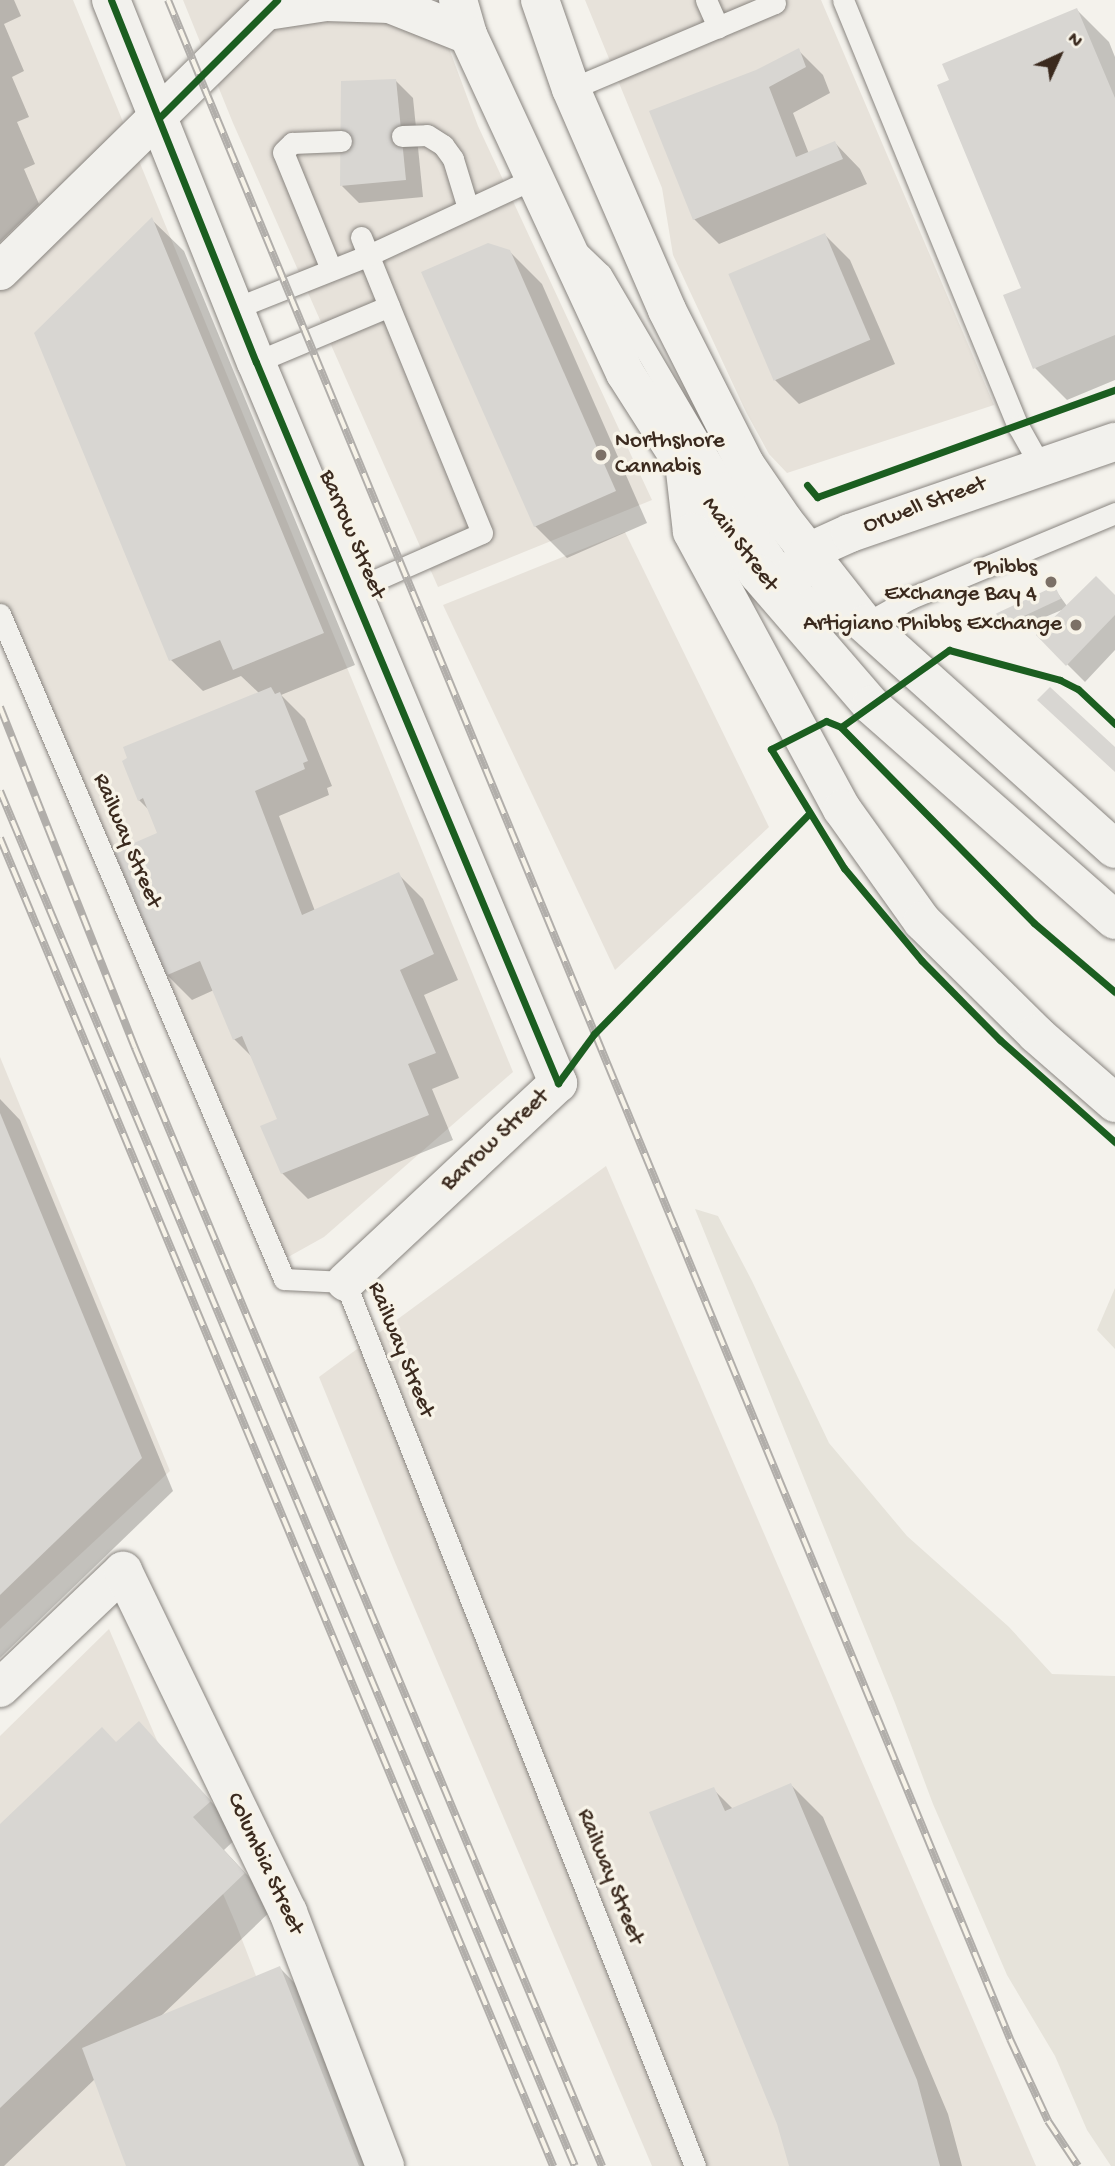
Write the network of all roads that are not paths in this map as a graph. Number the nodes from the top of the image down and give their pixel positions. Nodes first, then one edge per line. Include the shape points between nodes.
1 (111, 0) edge
2 (540, 0) edge
3 (706, 0) edge
4 (774, 0) edge
5 (843, 0) edge
6 (272, 5) edge
7 (463, 18) edge
8 (718, 27) junction
9 (571, 89) junction
10 (159, 118) junction
11 (402, 136) dead end
12 (341, 141) dead end
13 (535, 178) junction
14 (468, 208) junction
15 (561, 235) junction
16 (365, 246) junction
17 (331, 269) junction
18 (0, 271) edge
19 (389, 306) junction
20 (236, 308) junction
21 (256, 362) junction
22 (1115, 442) edge
23 (1040, 465) junction
24 (685, 471) junction
25 (1115, 513) edge
26 (808, 552) junction
27 (354, 590) junction
28 (798, 605) junction
29 (0, 614) edge
30 (865, 624) junction
31 (1115, 849) edge
32 (1115, 920) edge
33 (1115, 1103) edge
34 (345, 1282) junction
35 (0, 1688) edge
36 (384, 2166) edge
37 (695, 2166) edge

1 - 10 main road, Barrow Street
2 - 9 main road
3 - 8 lane
4 - 8 lane
5 - 23 lane via 1018,426
6 - 7 main road via 390,4
6 - 10 main road
7 - 13 main road, Main Street
8 - 9 lane
9 - 26 main road via 714,408 745,464
10 - 18 main road
10 - 20 main road, Barrow Street
11 - 14 lane via 427,135 443,145 453,159
12 - 17 lane via 292,143 283,152
13 - 14 lane
13 - 15 main road, Main Street
14 - 16 lane
15 - 24 main road, Main Street via 625,373
15 - 28 lane via 601,274
16 - 17 lane
16 - 19 lane
17 - 20 lane
19 - 21 lane
19 - 27 lane via 482,533
20 - 21 main road, Barrow Street
21 - 27 main road, Barrow Street
22 - 23 main road, Orwell Street
23 - 26 main road, Orwell Street
24 - 28 main road, Main Street via 758,574
24 - 33 main road via 692,532 849,819 922,920 1035,1034
25 - 30 lane via 911,598
26 - 28 main road via 798,566
26 - 30 main road
27 - 34 main road, Barrow Street via 558,1083
28 - 30 lane via 841,621
28 - 32 main road, Main Street via 871,705
29 - 34 lane, Railway Street via 284,1279
30 - 31 main road
34 - 37 lane, Railway Street
35 - 36 main road, Columbia Street via 124,1571 288,1912

